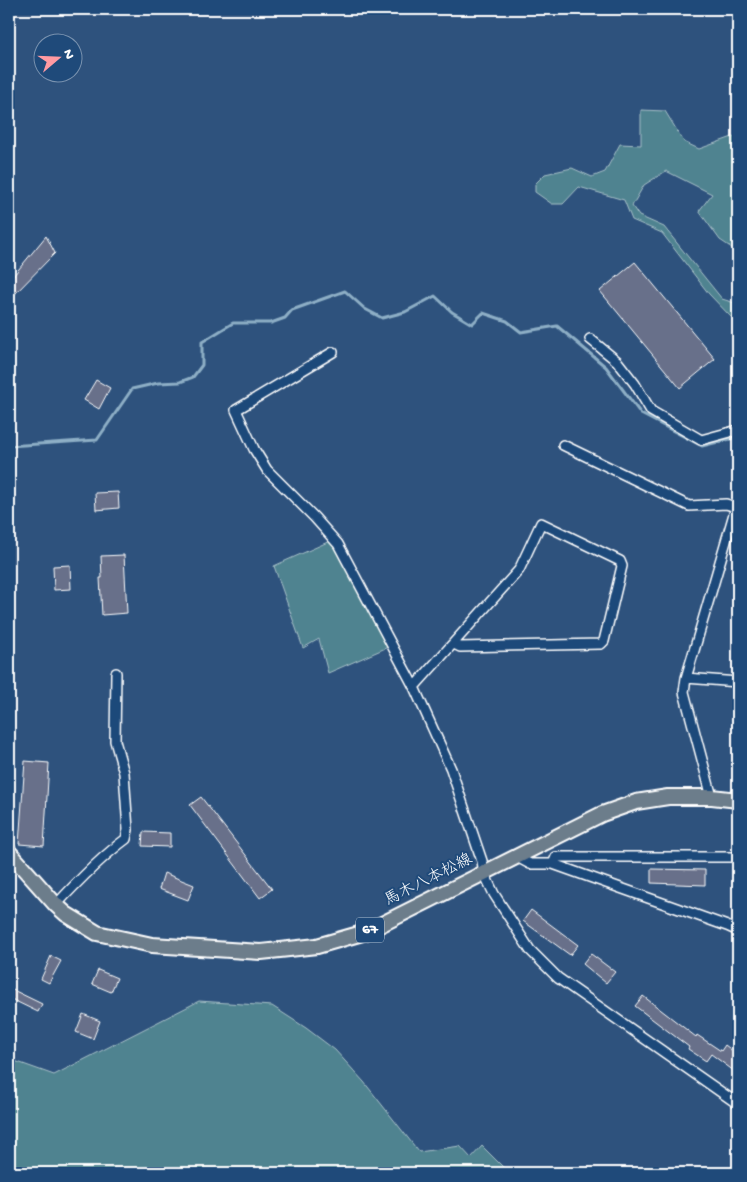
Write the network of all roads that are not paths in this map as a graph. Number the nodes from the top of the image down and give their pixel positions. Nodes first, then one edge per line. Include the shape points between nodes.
1 (590, 340) dead end
2 (333, 352) dead end
3 (738, 430) edge
4 (563, 445) dead end
5 (738, 532) edge
6 (728, 533) junction
7 (454, 644) junction
8 (116, 673) dead end
9 (686, 678) junction
10 (738, 682) edge
11 (414, 688) junction
12 (712, 796) junction
13 (738, 800) edge
14 (9, 852) edge
15 (517, 857) junction
16 (738, 857) edge
17 (553, 864) junction
18 (484, 873) junction
19 (56, 905) junction
20 (738, 931) edge
21 (738, 1104) edge

1 - 3 street via 617,361 651,411 701,440
2 - 11 street via 236,410 267,470 338,544
4 - 6 street via 689,506 726,504 736,507
5 - 6 street
6 - 9 street
7 - 7 street via 519,570 541,524 620,561 622,566 601,644 460,647
7 - 11 street
8 - 19 street via 115,741 124,773 126,839 87,871
9 - 10 street
9 - 12 street via 684,692
11 - 18 street via 450,769
12 - 13 main road, 馬木八本松線 / 67
12 - 15 main road, 馬木八本松線 / 67 via 668,796 636,802 602,814
14 - 19 main road, 馬木八本松線 / 67
15 - 17 street via 530,864
15 - 18 main road, 馬木八本松線 / 67
16 - 17 street via 556,857
17 - 20 street
18 - 19 main road, 馬木八本松線 / 67 via 366,932 317,946 261,952 152,945 97,933
18 - 21 street via 530,950 558,978

